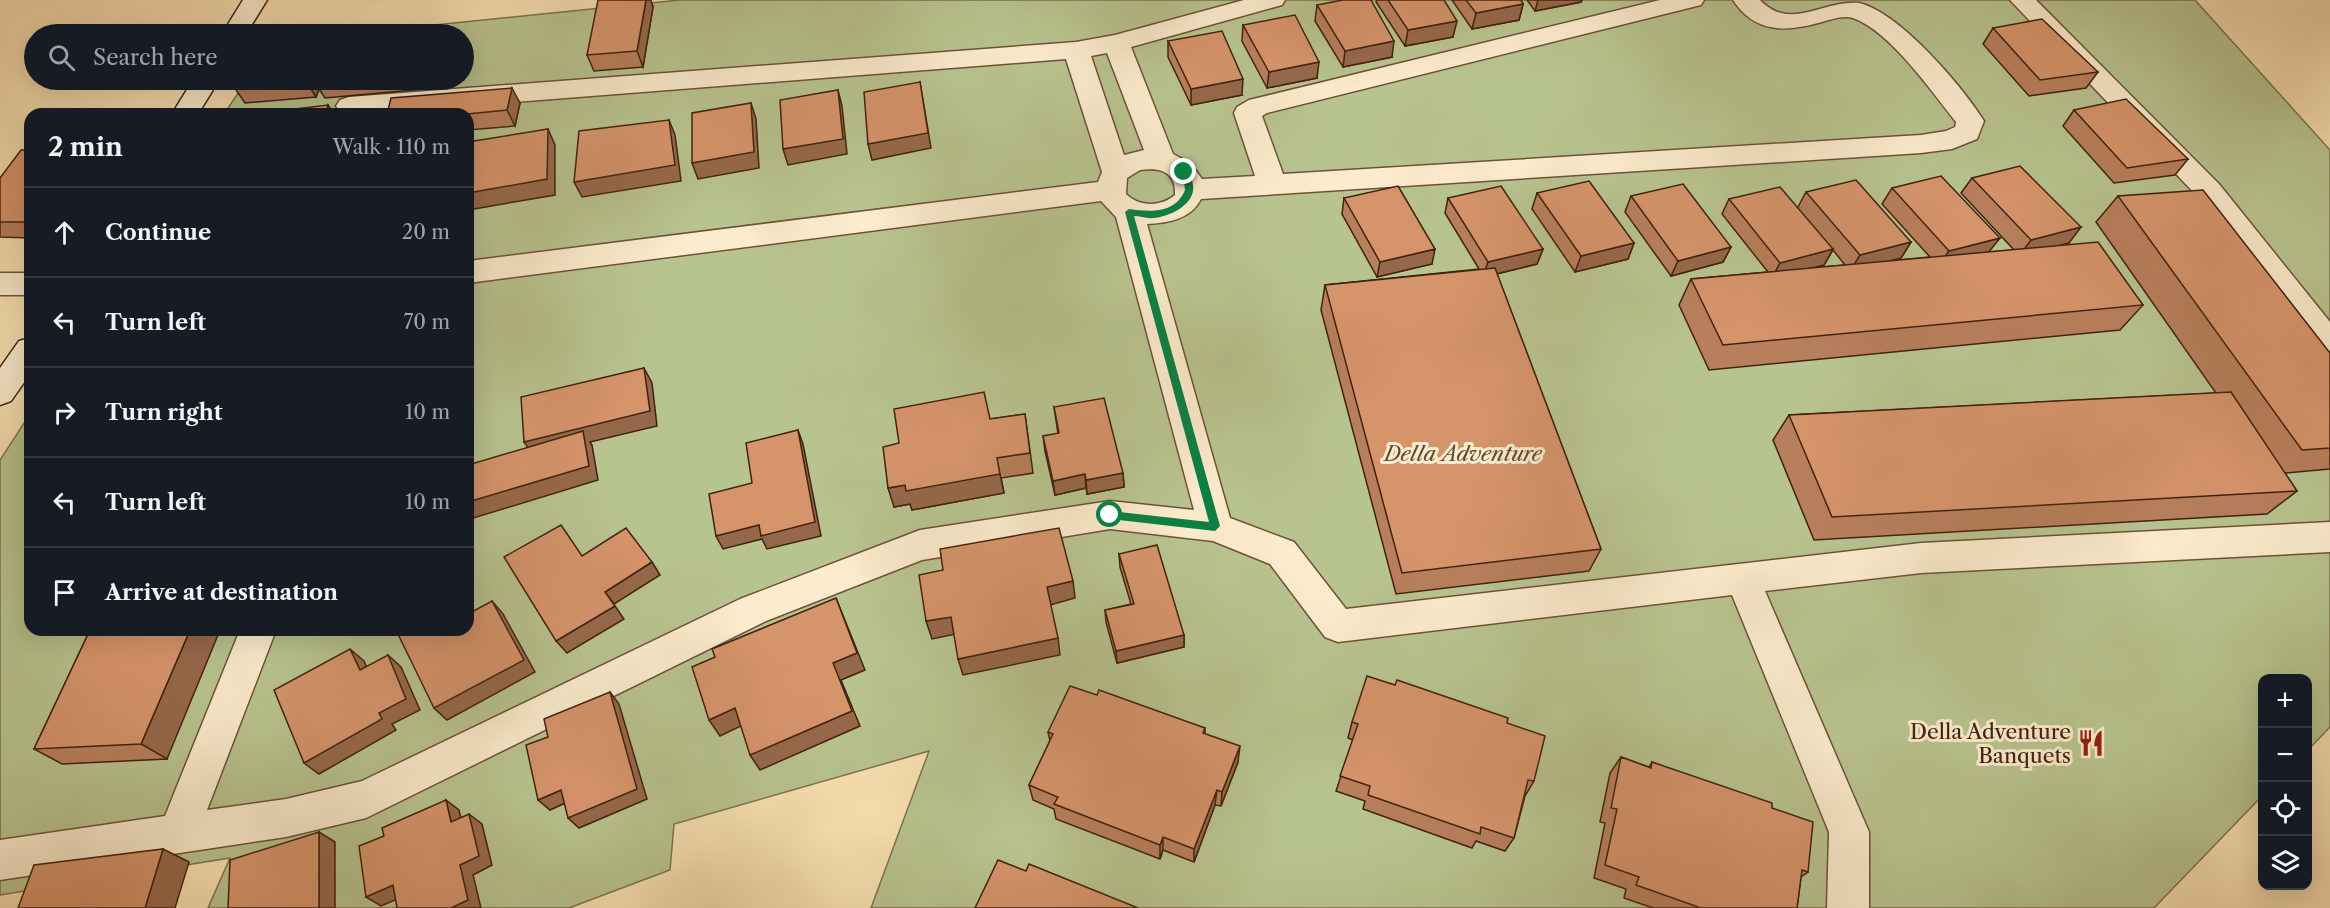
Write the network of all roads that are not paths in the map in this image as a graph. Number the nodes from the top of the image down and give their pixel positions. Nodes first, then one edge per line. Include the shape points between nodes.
1 (255, 0) edge
2 (1273, 0) edge
3 (1692, 0) edge
4 (1745, 0) edge
5 (2022, 0) edge
6 (240, 24) edge
7 (1116, 43) junction
8 (1076, 50) junction
9 (200, 90) edge
10 (349, 106) dead end
11 (189, 108) edge
12 (1162, 161) junction
13 (1272, 184) junction
14 (1190, 190) junction
15 (1118, 191) junction
16 (474, 271) edge
17 (0, 284) edge
18 (24, 284) edge
19 (2330, 344) edge
20 (24, 358) edge
21 (0, 392) edge
22 (1215, 526) junction
23 (2330, 537) edge
24 (1742, 578) junction
25 (256, 636) edge
26 (178, 834) junction
27 (0, 860) edge
28 (1848, 908) edge

1 - 6 street
2 - 7 street
3 - 13 street via 1258,106 1248,113
4 - 13 street via 1762,16 1778,23 1853,9 1874,17 1892,30 1970,121 1967,132 1952,140 1921,144
5 - 19 street via 2209,191
7 - 8 street
7 - 12 street
8 - 10 street
8 - 15 street
9 - 11 street
12 - 14 street via 1184,172
12 - 15 street via 1136,161
13 - 14 street
14 - 15 street via 1185,200 1167,213 1154,215
15 - 16 street
15 - 22 street via 1171,359
17 - 18 street
20 - 21 street
22 - 24 street via 1282,553 1338,626
22 - 26 street via 1110,515 920,545 753,610 366,799 286,818
23 - 24 street via 1921,558
24 - 28 street via 1849,832
25 - 26 street
26 - 27 street

